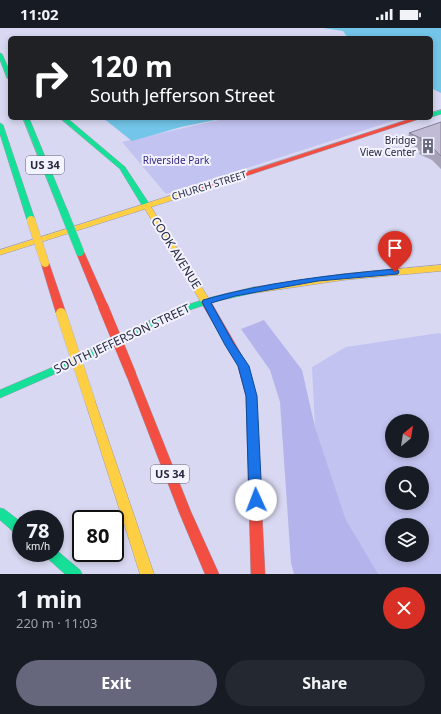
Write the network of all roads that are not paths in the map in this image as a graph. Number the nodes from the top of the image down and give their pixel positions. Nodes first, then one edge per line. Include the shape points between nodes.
1 (0, 54) edge
2 (8, 71) edge
3 (27, 120) edge
4 (66, 120) edge
5 (413, 120) edge
6 (0, 125) edge
7 (146, 205) junction
8 (0, 253) edge
9 (441, 268) edge
10 (206, 302) junction
11 (0, 394) edge
12 (0, 513) edge
13 (12, 523) edge
14 (61, 562) edge
15 (75, 574) edge
16 (147, 574) edge
17 (212, 574) edge
18 (258, 574) edge

1 - 2 main road
3 - 17 main road, US 34, bridge
4 - 7 main road, COOK AVENUE via 123,168
5 - 7 main road, CHURCH STREET
6 - 16 main road, US 34, bridge
7 - 8 main road, CHURCH STREET
7 - 10 main road, COOK AVENUE
9 - 10 main road, SOUTH JEFFERSON STREET via 318,279 234,294
10 - 11 main road, SOUTH JEFFERSON STREET via 182,308 101,349
10 - 18 main road, COOK AVENUE via 244,366 251,396
12 - 13 main road
14 - 15 main road

